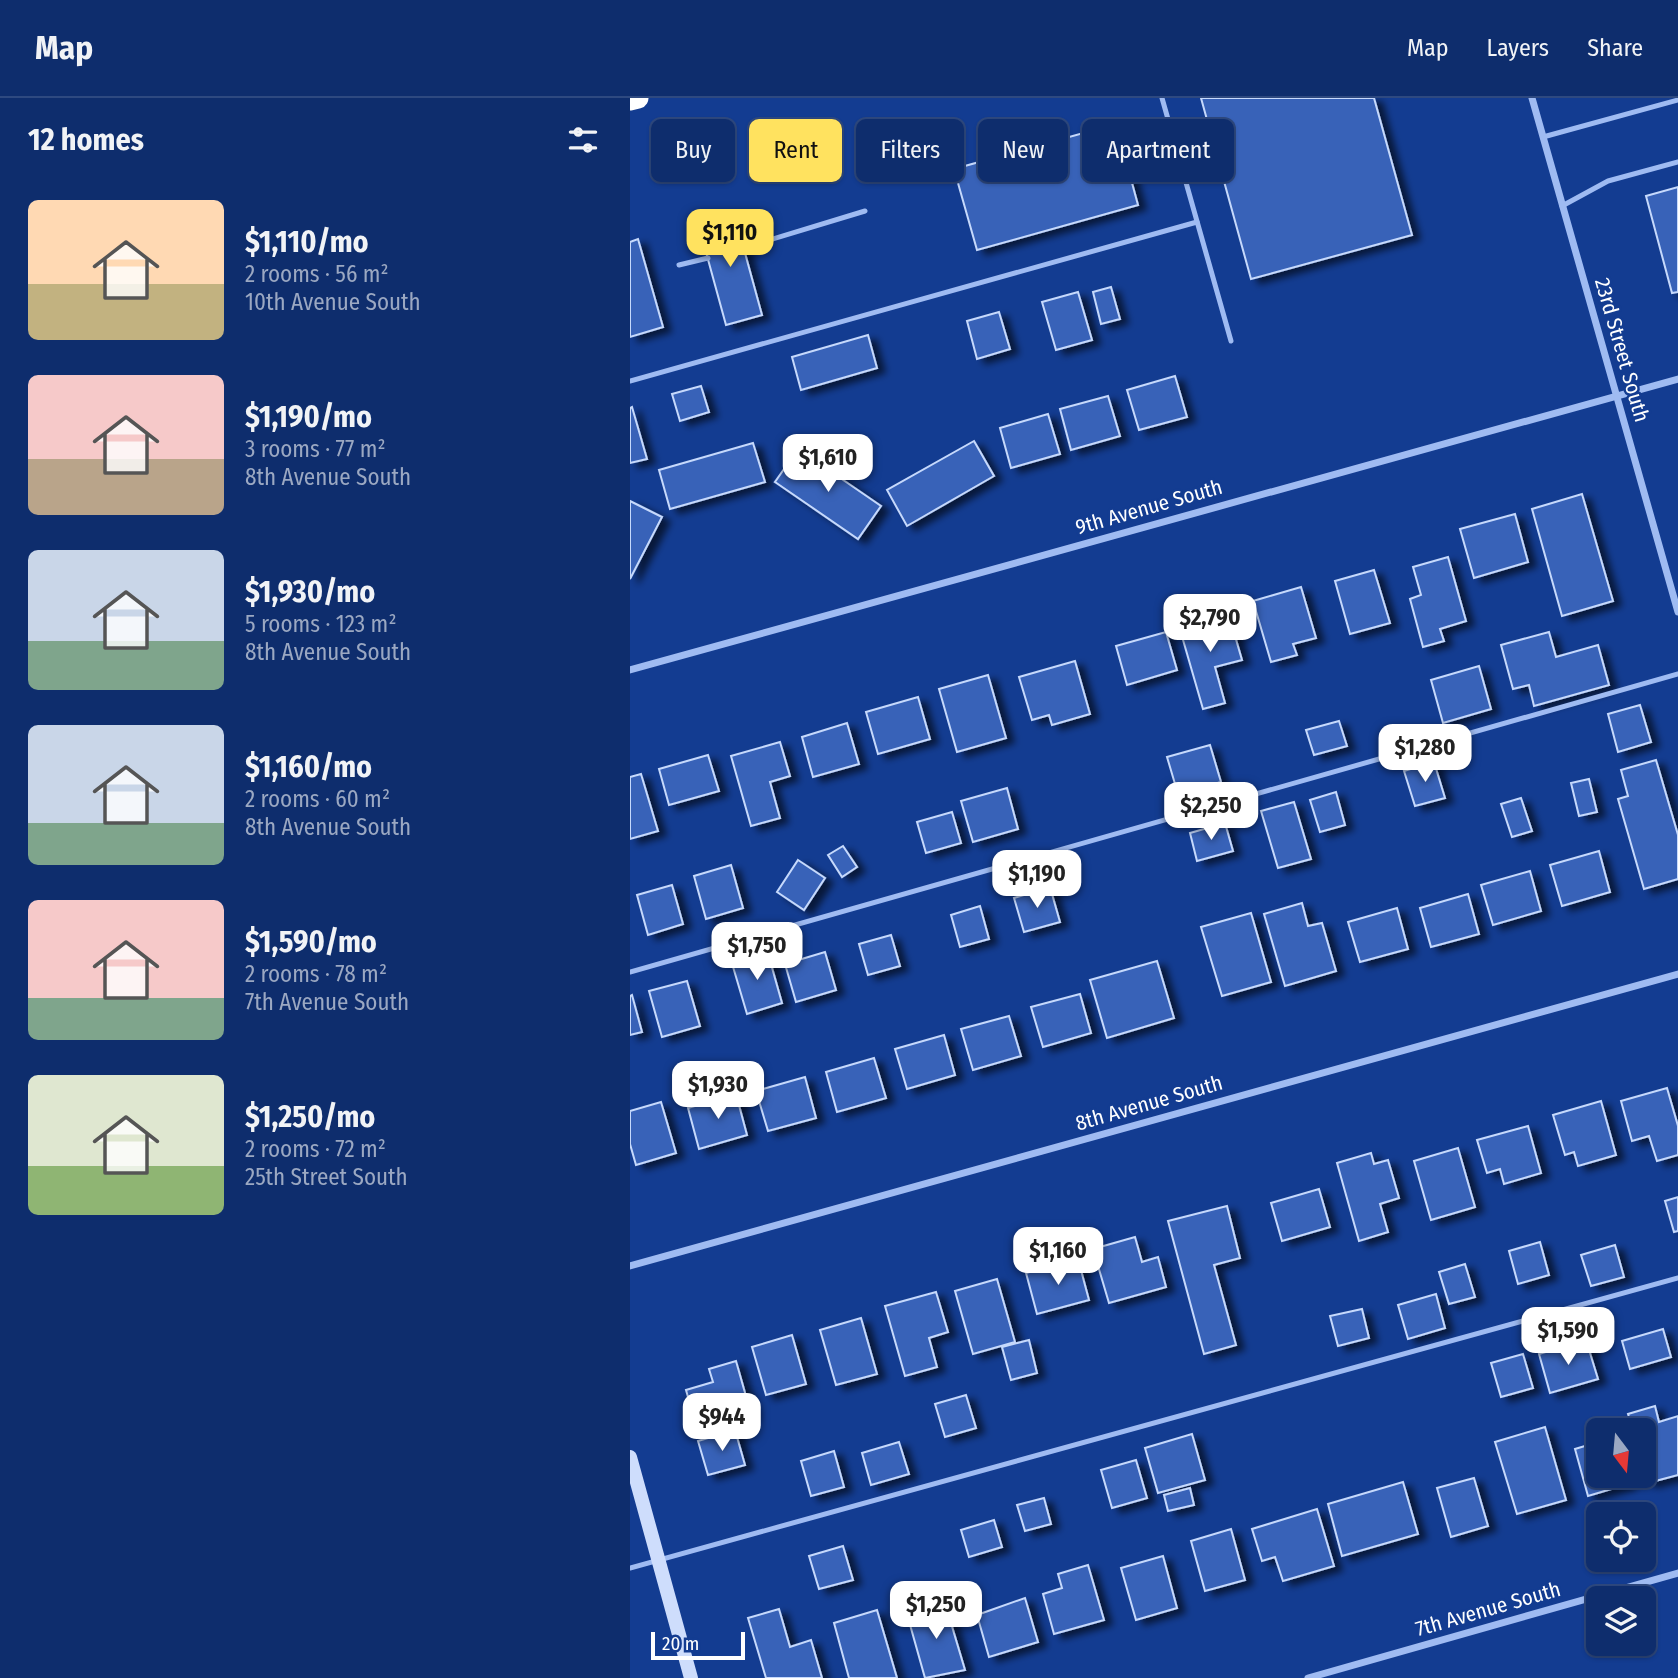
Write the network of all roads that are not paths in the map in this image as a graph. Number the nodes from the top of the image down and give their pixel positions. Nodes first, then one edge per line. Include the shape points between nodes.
1 (638, 98) edge
2 (1162, 98) edge
3 (1532, 98) edge
4 (630, 100) edge
5 (1678, 100) edge
6 (1543, 137) junction
7 (1678, 162) edge
8 (1562, 205) junction
9 (865, 211) dead end
10 (1197, 222) junction
11 (743, 248) dead end
12 (708, 258) dead end
13 (679, 265) dead end
14 (1231, 341) dead end
15 (1678, 379) edge
16 (630, 381) edge
17 (1617, 395) junction
18 (1678, 612) edge
19 (630, 670) edge
20 (1678, 674) edge
21 (630, 972) edge
22 (1678, 974) edge
23 (630, 1266) edge
24 (1678, 1278) edge
25 (630, 1457) edge
26 (658, 1560) junction
27 (630, 1567) edge
28 (1678, 1573) edge
29 (691, 1678) edge
30 (1308, 1678) edge

1 - 4 highway
2 - 10 lane
3 - 6 street, 23rd Street South
5 - 6 lane
6 - 8 street, 23rd Street South
7 - 8 lane via 1608,181
8 - 17 street, 23rd Street South
9 - 11 lane
10 - 14 lane
10 - 16 lane
12 - 13 lane
15 - 17 street, 9th Avenue South
17 - 18 street, 23rd Street South
17 - 19 street, 9th Avenue South
20 - 21 lane
22 - 23 street, 8th Avenue South
24 - 26 lane
25 - 26 street
26 - 27 lane
26 - 29 street
28 - 30 street, 7th Avenue South

